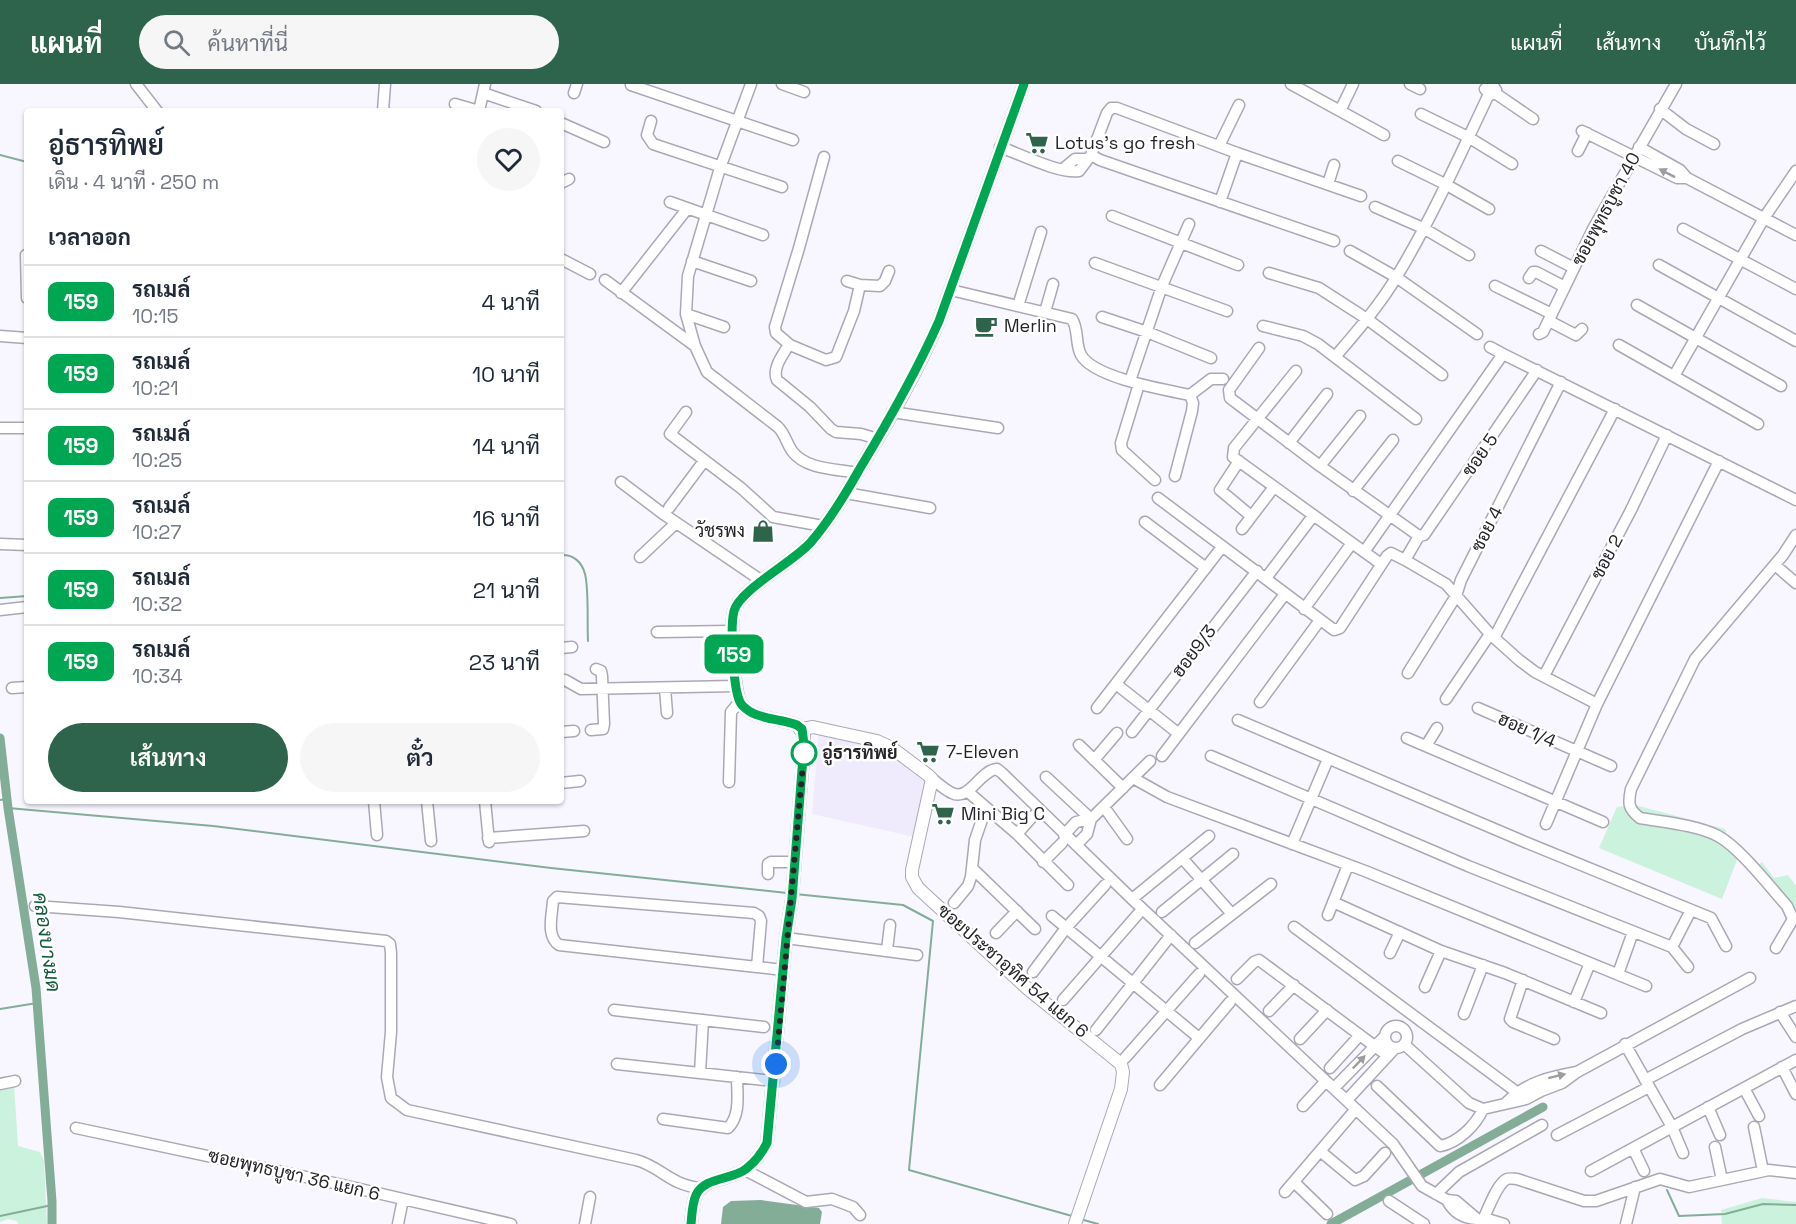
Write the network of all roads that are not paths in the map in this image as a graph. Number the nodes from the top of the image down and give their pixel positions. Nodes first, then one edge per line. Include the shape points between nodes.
1 (136, 84) edge
2 (385, 84) edge
3 (750, 84) edge
4 (782, 84) edge
5 (1024, 84) edge
6 (1291, 84) edge
7 (1353, 84) edge
8 (1676, 84) edge
9 (631, 85) edge
10 (1490, 87) edge
11 (484, 89) edge
12 (804, 92) dead end
13 (455, 104) dead end
14 (1239, 105) dead end
15 (150, 108) edge
16 (383, 108) edge
17 (469, 108) edge
18 (480, 108) edge
19 (529, 108) edge
20 (1660, 109) junction
21 (1340, 111) junction
22 (1421, 114) dead end
23 (1533, 119) dead end
24 (651, 121) dead end
25 (737, 122) junction
26 (564, 124) edge
27 (1384, 135) dead end
28 (1468, 137) junction
29 (793, 140) dead end
30 (604, 142) dead end
31 (1714, 144) dead end
32 (1220, 146) junction
33 (1000, 147) junction
34 (1578, 151) dead end
35 (1636, 152) junction
36 (1237, 153) junction
37 (824, 157) dead end
38 (1089, 157) junction
39 (1398, 161) dead end
40 (1512, 164) dead end
41 (1334, 165) dead end
42 (720, 168) junction
43 (1796, 171) edge
44 (1328, 184) junction
45 (1445, 184) junction
46 (782, 187) dead end
47 (1361, 196) dead end
48 (670, 202) dead end
49 (1220, 202) junction
50 (1375, 207) dead end
51 (687, 209) junction
52 (1489, 209) dead end
53 (705, 215) junction
54 (1112, 216) dead end
55 (1764, 218) junction
56 (1189, 224) dead end
57 (1423, 228) junction
58 (1683, 229) dead end
59 (1041, 232) dead end
60 (763, 235) dead end
61 (1796, 235) edge
62 (1334, 241) dead end
63 (1180, 243) junction
64 (1350, 251) dead end
65 (1541, 251) dead end
66 (1469, 255) dead end
67 (1741, 259) junction
68 (564, 261) edge
69 (692, 261) junction
70 (1095, 263) dead end
71 (1238, 265) dead end
72 (1659, 266) dead end
73 (1574, 268) junction
74 (889, 271) dead end
75 (1269, 273) dead end
76 (590, 274) dead end
77 (1396, 277) junction
78 (1529, 278) dead end
79 (605, 280) dead end
80 (848, 280) dead end
81 (751, 281) dead end
82 (1053, 284) dead end
83 (860, 285) junction
84 (1162, 286) junction
85 (1495, 286) dead end
86 (1565, 287) junction
87 (1796, 289) edge
88 (951, 290) junction
89 (621, 292) junction
90 (1719, 298) junction
91 (1638, 305) dead end
92 (1018, 306) junction
93 (1227, 311) dead end
94 (1045, 312) junction
95 (686, 314) junction
96 (1102, 317) dead end
97 (1550, 317) junction
98 (1367, 319) junction
99 (1263, 326) dead end
100 (724, 327) dead end
101 (1582, 329) dead end
102 (1147, 332) junction
103 (1477, 334) dead end
104 (1539, 334) dead end
105 (0, 336) edge
106 (24, 338) edge
107 (1696, 338) junction
108 (1796, 341) edge
109 (790, 345) junction
110 (1619, 345) dead end
111 (695, 346) junction
112 (1490, 347) dead end
113 (1259, 348) dead end
114 (1503, 354) junction
115 (1335, 357) junction
116 (1210, 358) dead end
117 (1537, 370) junction
118 (1296, 371) dead end
119 (1443, 375) dead end
120 (1674, 376) junction
121 (1223, 379) dead end
122 (1561, 382) junction
123 (1135, 383) junction
124 (1781, 386) dead end
125 (1327, 394) dead end
126 (1190, 395) junction
127 (1615, 409) junction
128 (686, 412) dead end
129 (892, 412) junction
130 (1359, 416) dead end
131 (1257, 419) junction
132 (1416, 419) dead end
133 (1758, 424) dead end
134 (0, 428) edge
135 (24, 428) edge
136 (998, 428) dead end
137 (1667, 435) junction
138 (878, 439) junction
139 (1393, 440) dead end
140 (1289, 443) junction
141 (704, 461) junction
142 (1239, 461) junction
143 (1719, 461) junction
144 (1320, 466) junction
145 (858, 473) junction
146 (1174, 476) dead end
147 (1155, 480) dead end
148 (621, 482) dead end
149 (1274, 487) junction
150 (1353, 490) junction
151 (846, 493) junction
152 (1158, 498) dead end
153 (1796, 500) edge
154 (669, 508) dead end
155 (930, 508) dead end
156 (1251, 516) junction
157 (1313, 516) junction
158 (1389, 516) junction
159 (1145, 522) dead end
160 (676, 523) junction
161 (823, 526) junction
162 (1242, 529) dead end
163 (1796, 535) edge
164 (1419, 536) junction
165 (1352, 543) junction
166 (0, 544) edge
167 (24, 545) edge
168 (1222, 547) junction
169 (1364, 552) junction
170 (640, 557) dead end
171 (1405, 560) junction
172 (1381, 564) junction
173 (1775, 566) junction
174 (1206, 568) junction
175 (1262, 574) junction
176 (762, 581) junction
177 (1796, 583) edge
178 (1285, 594) junction
179 (1456, 596) junction
180 (24, 607) edge
181 (1304, 609) junction
182 (0, 610) edge
183 (1320, 620) junction
184 (733, 631) junction
185 (657, 632) dead end
186 (1492, 636) junction
187 (596, 669) dead end
188 (1408, 673) dead end
189 (1544, 676) junction
190 (564, 680) edge
191 (1116, 684) junction
192 (736, 686) junction
193 (24, 687) edge
194 (12, 688) dead end
195 (665, 688) junction
196 (603, 690) junction
197 (1446, 699) dead end
198 (740, 701) junction
199 (1260, 702) dead end
200 (1597, 704) junction
201 (1097, 708) dead end
202 (1478, 708) dead end
203 (1149, 711) junction
204 (667, 714) dead end
205 (1238, 720) dead end
206 (1437, 728) dead end
207 (802, 729) junction
208 (591, 730) dead end
209 (574, 731) dead end
210 (564, 732) edge
211 (1132, 732) dead end
212 (1117, 733) dead end
213 (1179, 734) junction
214 (1407, 738) dead end
215 (1079, 746) dead end
216 (1426, 746) junction
217 (1576, 751) junction
218 (1162, 756) dead end
219 (1211, 756) dead end
220 (1328, 759) junction
221 (1094, 760) junction
222 (1150, 761) dead end
223 (1611, 766) dead end
224 (1046, 777) dead end
225 (1133, 778) junction
226 (932, 779) junction
227 (580, 782) dead end
228 (729, 782) dead end
229 (564, 783) edge
230 (1123, 788) junction
231 (967, 791) junction
232 (1311, 799) junction
233 (1555, 801) junction
234 (374, 804) edge
235 (427, 804) edge
236 (485, 804) edge
237 (1104, 807) junction
238 (986, 808) junction
239 (1033, 816) dead end
240 (1091, 819) junction
241 (1603, 822) dead end
242 (1546, 824) dead end
243 (584, 831) dead end
244 (1017, 834) junction
245 (376, 835) dead end
246 (1209, 836) dead end
247 (1063, 839) junction
248 (1127, 839) dead end
249 (431, 841) dead end
250 (1292, 844) junction
251 (1076, 845) junction
252 (1233, 855) dead end
253 (1182, 858) junction
254 (793, 862) junction
255 (1043, 862) junction
256 (1348, 865) junction
257 (973, 869) junction
258 (768, 874) dead end
259 (1202, 879) junction
260 (1271, 884) dead end
261 (1068, 885) dead end
262 (1106, 885) dead end
263 (1132, 899) junction
264 (1333, 902) junction
265 (954, 903) dead end
266 (35, 906) dead end
267 (1691, 910) junction
268 (1017, 911) junction
269 (1162, 912) dead end
270 (1138, 914) dead end
271 (1232, 914) junction
272 (1328, 915) dead end
273 (1052, 916) dead end
274 (890, 925) dead end
275 (1294, 927) dead end
276 (1066, 928) junction
277 (1035, 929) dead end
278 (1400, 932) junction
279 (1634, 932) junction
280 (996, 933) dead end
281 (1171, 935) junction
282 (786, 938) junction
283 (1195, 943) dead end
284 (1726, 946) dead end
285 (1672, 947) junction
286 (1776, 948) dead end
287 (886, 950) junction
288 (1441, 951) junction
289 (1390, 953) dead end
290 (917, 954) dead end
291 (1100, 956) junction
292 (1590, 963) junction
293 (1483, 965) junction
294 (757, 967) junction
295 (1688, 967) dead end
296 (783, 970) junction
297 (1033, 972) dead end
298 (1199, 974) dead end
299 (1617, 974) junction
300 (1750, 978) dead end
301 (1237, 980) dead end
302 (1523, 980) junction
303 (1133, 983) junction
304 (1294, 985) junction
305 (1646, 986) dead end
306 (1425, 987) dead end
307 (1063, 1000) dead end
308 (1230, 1002) dead end
309 (1574, 1002) junction
310 (1796, 1006) edge
311 (614, 1010) dead end
312 (1166, 1010) junction
313 (1327, 1010) junction
314 (1269, 1011) dead end
315 (1780, 1012) junction
316 (1411, 1013) junction
317 (1601, 1013) dead end
318 (1464, 1014) dead end
319 (703, 1020) junction
320 (764, 1027) dead end
321 (1399, 1027) junction
322 (1096, 1030) dead end
323 (1360, 1035) junction
324 (1385, 1036) junction
325 (1796, 1037) edge
326 (1199, 1038) junction
327 (1300, 1039) dead end
328 (1554, 1039) dead end
329 (1625, 1044) junction
330 (1375, 1046) junction
331 (1396, 1049) junction
332 (1125, 1058) dead end
333 (1796, 1060) edge
334 (617, 1064) dead end
335 (1782, 1067) junction
336 (1330, 1068) dead end
337 (1577, 1072) junction
338 (700, 1073) junction
339 (737, 1077) junction
340 (15, 1081) dead end
341 (774, 1081) junction
342 (0, 1084) edge
343 (1330, 1084) junction
344 (1647, 1084) junction
345 (1161, 1085) dead end
346 (1377, 1086) dead end
347 (1744, 1088) junction
348 (1517, 1092) junction
349 (1796, 1094) edge
350 (1526, 1099) junction
351 (1347, 1100) junction
352 (1506, 1103) junction
353 (1303, 1106) dead end
354 (1708, 1107) junction
355 (1356, 1109) junction
356 (1483, 1109) junction
357 (1759, 1116) dead end
358 (663, 1119) dead end
359 (1542, 1125) dead end
360 (1672, 1127) junction
361 (1754, 1127) dead end
362 (76, 1128) dead end
363 (1557, 1135) dead end
364 (1720, 1135) dead end
365 (1715, 1147) dead end
366 (1633, 1148) junction
367 (1320, 1151) junction
368 (1385, 1153) dead end
369 (1683, 1153) dead end
370 (745, 1170) junction
371 (1591, 1171) dead end
372 (1644, 1171) dead end
373 (1763, 1171) junction
374 (1796, 1173) edge
375 (1722, 1180) junction
376 (1294, 1182) junction
377 (1635, 1187) junction
378 (701, 1188) junction
379 (1285, 1192) dead end
380 (1436, 1194) junction
381 (590, 1197) dead end
382 (404, 1199) junction
383 (1389, 1201) dead end
384 (1327, 1214) dead end
385 (860, 1215) dead end
386 (1076, 1220) edge
387 (1481, 1221) edge
388 (398, 1224) edge
389 (511, 1224) edge
390 (585, 1224) edge
391 (691, 1224) edge
392 (1424, 1224) edge
393 (1504, 1224) edge
394 (1626, 1224) edge

1 - 15 street
2 - 16 street
3 - 25 street
4 - 12 street
5 - 33 street
6 - 21 street
7 - 21 street
8 - 20 street, ซอยพุทธบูชา 40
9 - 25 street
10 - 23 street
10 - 28 street
11 - 18 street
11 - 19 street
13 - 17 street
14 - 32 street
20 - 31 street
20 - 35 street, ซอยพุทธบูชา 40
21 - 27 street
22 - 28 street
24 - 42 street via 646,135 653,144
25 - 29 street
25 - 42 street
26 - 30 street
28 - 40 street
28 - 45 street
32 - 36 street
32 - 38 street via 1111,108
33 - 38 street via 1079,171
33 - 88 street
34 - 35 street via 1584,132
35 - 55 street via 1677,178 1687,178
35 - 73 street, ซอยพุทธบูชา 40
36 - 44 street
36 - 49 street
37 - 109 street via 775,327 776,333
38 - 49 street
39 - 45 street
41 - 44 street
42 - 46 street
42 - 53 street
43 - 55 street
44 - 47 street
45 - 52 street
45 - 57 street
48 - 51 street
49 - 62 street
50 - 57 street
51 - 53 street
51 - 89 street
53 - 60 street
53 - 69 street
54 - 63 street
55 - 61 street
55 - 67 street
56 - 63 street
57 - 66 street
57 - 77 street
58 - 67 street
59 - 92 street
63 - 71 street
63 - 84 street
64 - 77 street
65 - 73 street
67 - 87 street
67 - 90 street
68 - 76 street
69 - 81 street
69 - 95 street
70 - 84 street
72 - 90 street
73 - 86 street, ซอยพุทธบูชา 40
74 - 83 street via 880,286
75 - 98 street via 1319,288
77 - 98 street
77 - 103 street
78 - 86 street via 1536,272
79 - 89 street
80 - 83 street
82 - 94 street
83 - 109 street via 836,357 826,360
84 - 93 street
84 - 102 street
85 - 97 street
86 - 97 street, ซอยพุทธบูชา 40
88 - 92 street
88 - 129 street via 927,348
89 - 111 street
90 - 107 street
90 - 108 street
91 - 107 street
92 - 94 street
94 - 123 street via 1072,319 1084,359
95 - 100 street
95 - 111 street
96 - 102 street
97 - 101 street via 1576,335
97 - 104 street, ซอยพุทธบูชา 40
98 - 115 street
98 - 119 street
99 - 115 street via 1303,336
102 - 116 street
102 - 123 street
105 - 106 street
107 - 120 street
107 - 124 street
109 - 138 street via 774,374 777,380 836,432
110 - 120 street
111 - 145 street via 707,372 786,434 797,457 816,466
112 - 114 street
113 - 131 street via 1228,394
114 - 117 street
114 - 158 street
115 - 132 street
117 - 122 street
117 - 164 street, ซอย 5 via 1424,535
118 - 131 street
120 - 133 street
121 - 126 street via 1211,379
122 - 127 street
122 - 179 street, ซอย 4
123 - 126 street
123 - 147 street via 1122,450
125 - 140 street
126 - 146 street via 1192,411
127 - 137 street
127 - 186 street
128 - 141 street via 670,434
129 - 136 street
129 - 138 street
130 - 144 street
131 - 140 street
131 - 142 street via 1234,448 1233,457
134 - 135 street
137 - 143 street
137 - 189 street, ซอย 2
138 - 145 street
139 - 150 street
140 - 144 street
141 - 154 street
141 - 161 street via 773,517
142 - 149 street
142 - 156 street via 1220,490
143 - 153 street
143 - 200 street
144 - 150 street
145 - 151 street
148 - 160 street
149 - 156 street
149 - 157 street
150 - 158 street
151 - 155 street
151 - 161 street
152 - 168 street
156 - 162 street
157 - 165 street
157 - 175 street, ฮอย9/3
158 - 164 street
158 - 169 street
159 - 174 street
160 - 170 street
160 - 176 street
161 - 176 street via 799,554
163 - 173 street
164 - 171 street, ซอย 5
165 - 169 street
165 - 181 street
166 - 167 street
168 - 174 street
168 - 175 street
169 - 172 street
171 - 172 street via 1391,553
171 - 179 street via 1438,578
172 - 183 street via 1340,628 1334,630
173 - 177 street
173 - 286 street via 1695,659 1631,789 1628,805 1640,818 1703,831 1730,844 1787,906 1793,919
174 - 191 street
175 - 178 street
175 - 203 street, ฮอย9/3
176 - 184 street via 737,604
178 - 181 street
178 - 213 street
179 - 186 street
179 - 188 street, ซอย 4
180 - 182 street
181 - 183 street
183 - 199 street
184 - 185 street
184 - 192 street
186 - 189 street
186 - 197 street
187 - 196 street via 601,671
189 - 200 street
190 - 196 street via 581,689
191 - 201 street
191 - 203 street
192 - 195 street
192 - 198 street
193 - 194 street
195 - 196 street
195 - 204 street
196 - 208 street via 603,729
198 - 207 street via 751,712
198 - 228 street via 731,712
200 - 217 street
202 - 217 street, ฮอย 1/4
203 - 211 street, ฮอย9/3
203 - 213 street
205 - 220 street
206 - 216 street
207 - 226 street via 813,727 877,741 897,751
207 - 254 street via 804,744
209 - 210 street
212 - 221 street
213 - 218 street
214 - 216 street
215 - 221 street
216 - 233 street
217 - 223 street, ฮอย 1/4
217 - 233 street
219 - 232 street
220 - 232 street
220 - 267 street
221 - 230 street
222 - 225 street
224 - 240 street
225 - 230 street
225 - 250 street via 1167,797
226 - 231 street via 954,795
226 - 386 street, ซอยประชาอุทิศ 54 แยก 6 via 912,870 918,888 1028,989 1121,1064 1121,1089
227 - 229 street
230 - 237 street
231 - 238 street
231 - 247 street via 987,772 997,769
232 - 250 street
232 - 279 street
233 - 241 street
233 - 242 street
234 - 245 street
235 - 249 street
236 - 243 street via 488,841
237 - 240 street
237 - 248 street
238 - 244 street
238 - 257 street via 975,840
239 - 244 street
240 - 247 street via 1076,822
240 - 251 street via 1090,829
244 - 255 street
246 - 253 street
247 - 251 street
247 - 255 street
250 - 256 street
251 - 263 street
252 - 259 street
253 - 259 street
253 - 263 street
254 - 258 street via 771,862
254 - 282 street
255 - 261 street
256 - 264 street
256 - 292 street
257 - 265 street via 968,886
257 - 268 street
259 - 269 street
259 - 271 street
260 - 271 street
262 - 276 street
263 - 281 street
264 - 272 street
264 - 278 street
266 - 378 street via 386,941 391,953 387,1077 391,1098 399,1105 407,1110 636,1160 675,1182
267 - 284 street via 1714,921
267 - 285 street
268 - 277 street
268 - 280 street
270 - 291 street
271 - 283 street
273 - 276 street
274 - 287 street
275 - 316 street
276 - 291 street
276 - 297 street
278 - 288 street
278 - 289 street
279 - 285 street
279 - 299 street
281 - 303 street
281 - 343 street
282 - 287 street
282 - 296 street
285 - 295 street
287 - 290 street
288 - 293 street
288 - 306 street
291 - 303 street
291 - 307 street
292 - 299 street
292 - 309 street
293 - 302 street
293 - 318 street
294 - 294 street via 559,945 550,935 553,901 565,897 754,913 761,921
294 - 296 street
296 - 341 street
298 - 312 street
299 - 305 street
300 - 329 street
301 - 304 street via 1259,960
302 - 309 street
302 - 328 street via 1510,1019
303 - 312 street
303 - 322 street
304 - 313 street
304 - 314 street
308 - 326 street
309 - 317 street
310 - 315 street
311 - 319 street
312 - 326 street
312 - 332 street
313 - 323 street
313 - 327 street
315 - 325 street
315 - 344 street via 1742,1029
316 - 321 street
316 - 348 street
319 - 320 street
319 - 338 street
321 - 324 street via 1388,1029
321 - 331 street via 1406,1034
323 - 330 street
323 - 336 street
324 - 330 street
324 - 331 street via 1386,1043
326 - 345 street
329 - 337 street
329 - 344 street
330 - 331 street
343 -> 330 street
331 - 351 street
331 - 356 street via 1469,1103
333 - 335 street
334 - 338 street
335 - 347 street
335 - 349 street
348 -> 337 street via 1532,1083
337 - 350 street
338 - 339 street
339 - 341 street
339 - 358 street via 737,1110 735,1121 728,1128
340 - 342 street
341 - 370 street via 767,1143
343 - 351 street
343 - 353 street
344 - 360 street
344 - 363 street
346 - 356 street via 1440,1146 1471,1128
347 - 354 street
347 - 357 street
348 - 350 street
348 - 352 street
350 - 352 street
351 - 355 street
352 - 356 street
354 - 360 street
354 - 364 street
355 - 367 street
355 - 380 street via 1393,1144 1419,1182
359 - 380 street via 1459,1172
360 - 366 street
360 - 369 street
361 - 373 street
362 - 382 street, ซอยพุทธบูชา 36 แยก 6
365 - 375 street
366 - 371 street
366 - 372 street
367 - 368 street via 1355,1180 1364,1176
367 - 376 street
370 - 378 street
370 - 385 street via 806,1202 831,1199 853,1207
373 - 374 street
373 - 375 street
375 - 377 street via 1689,1187 1660,1179
376 - 379 street
376 - 384 street
377 - 387 street via 1611,1197 1584,1201 1517,1179 1505,1180
377 - 394 street
378 - 391 street
380 - 387 street via 1465,1218
381 - 390 street
382 - 388 street
382 - 389 street, ซอยพุทธบูชา 36 แยก 6
383 - 392 street
387 - 393 street

